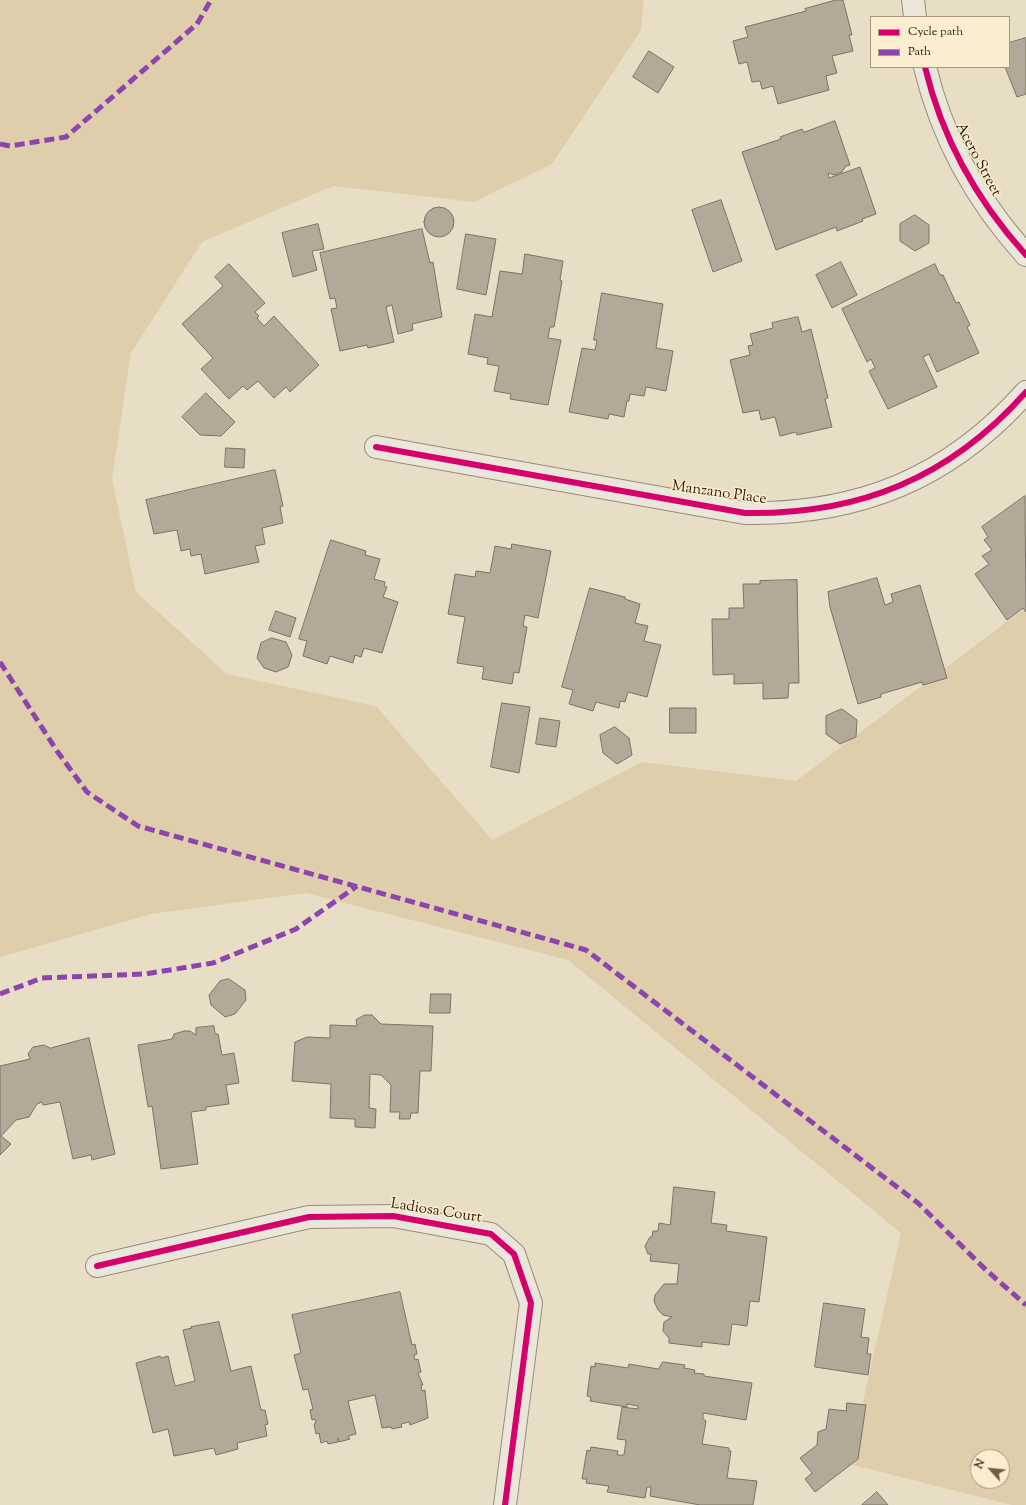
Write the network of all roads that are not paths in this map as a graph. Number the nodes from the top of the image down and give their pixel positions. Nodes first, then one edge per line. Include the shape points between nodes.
1 (913, 0) edge
2 (915, 16) edge
3 (925, 68) edge
4 (1026, 255) edge
5 (1026, 392) edge
6 (376, 448) dead end
7 (97, 1266) dead end
8 (505, 1505) edge

1 - 2 street
3 - 4 street, Acero Street via 930,89 947,134 964,170 985,205
5 - 6 street, Manzano Place via 979,438 947,461 912,481 875,496 843,505 785,514 745,513
7 - 8 street, Ladiosa Court via 309,1217 393,1216 491,1234 514,1254 532,1303

